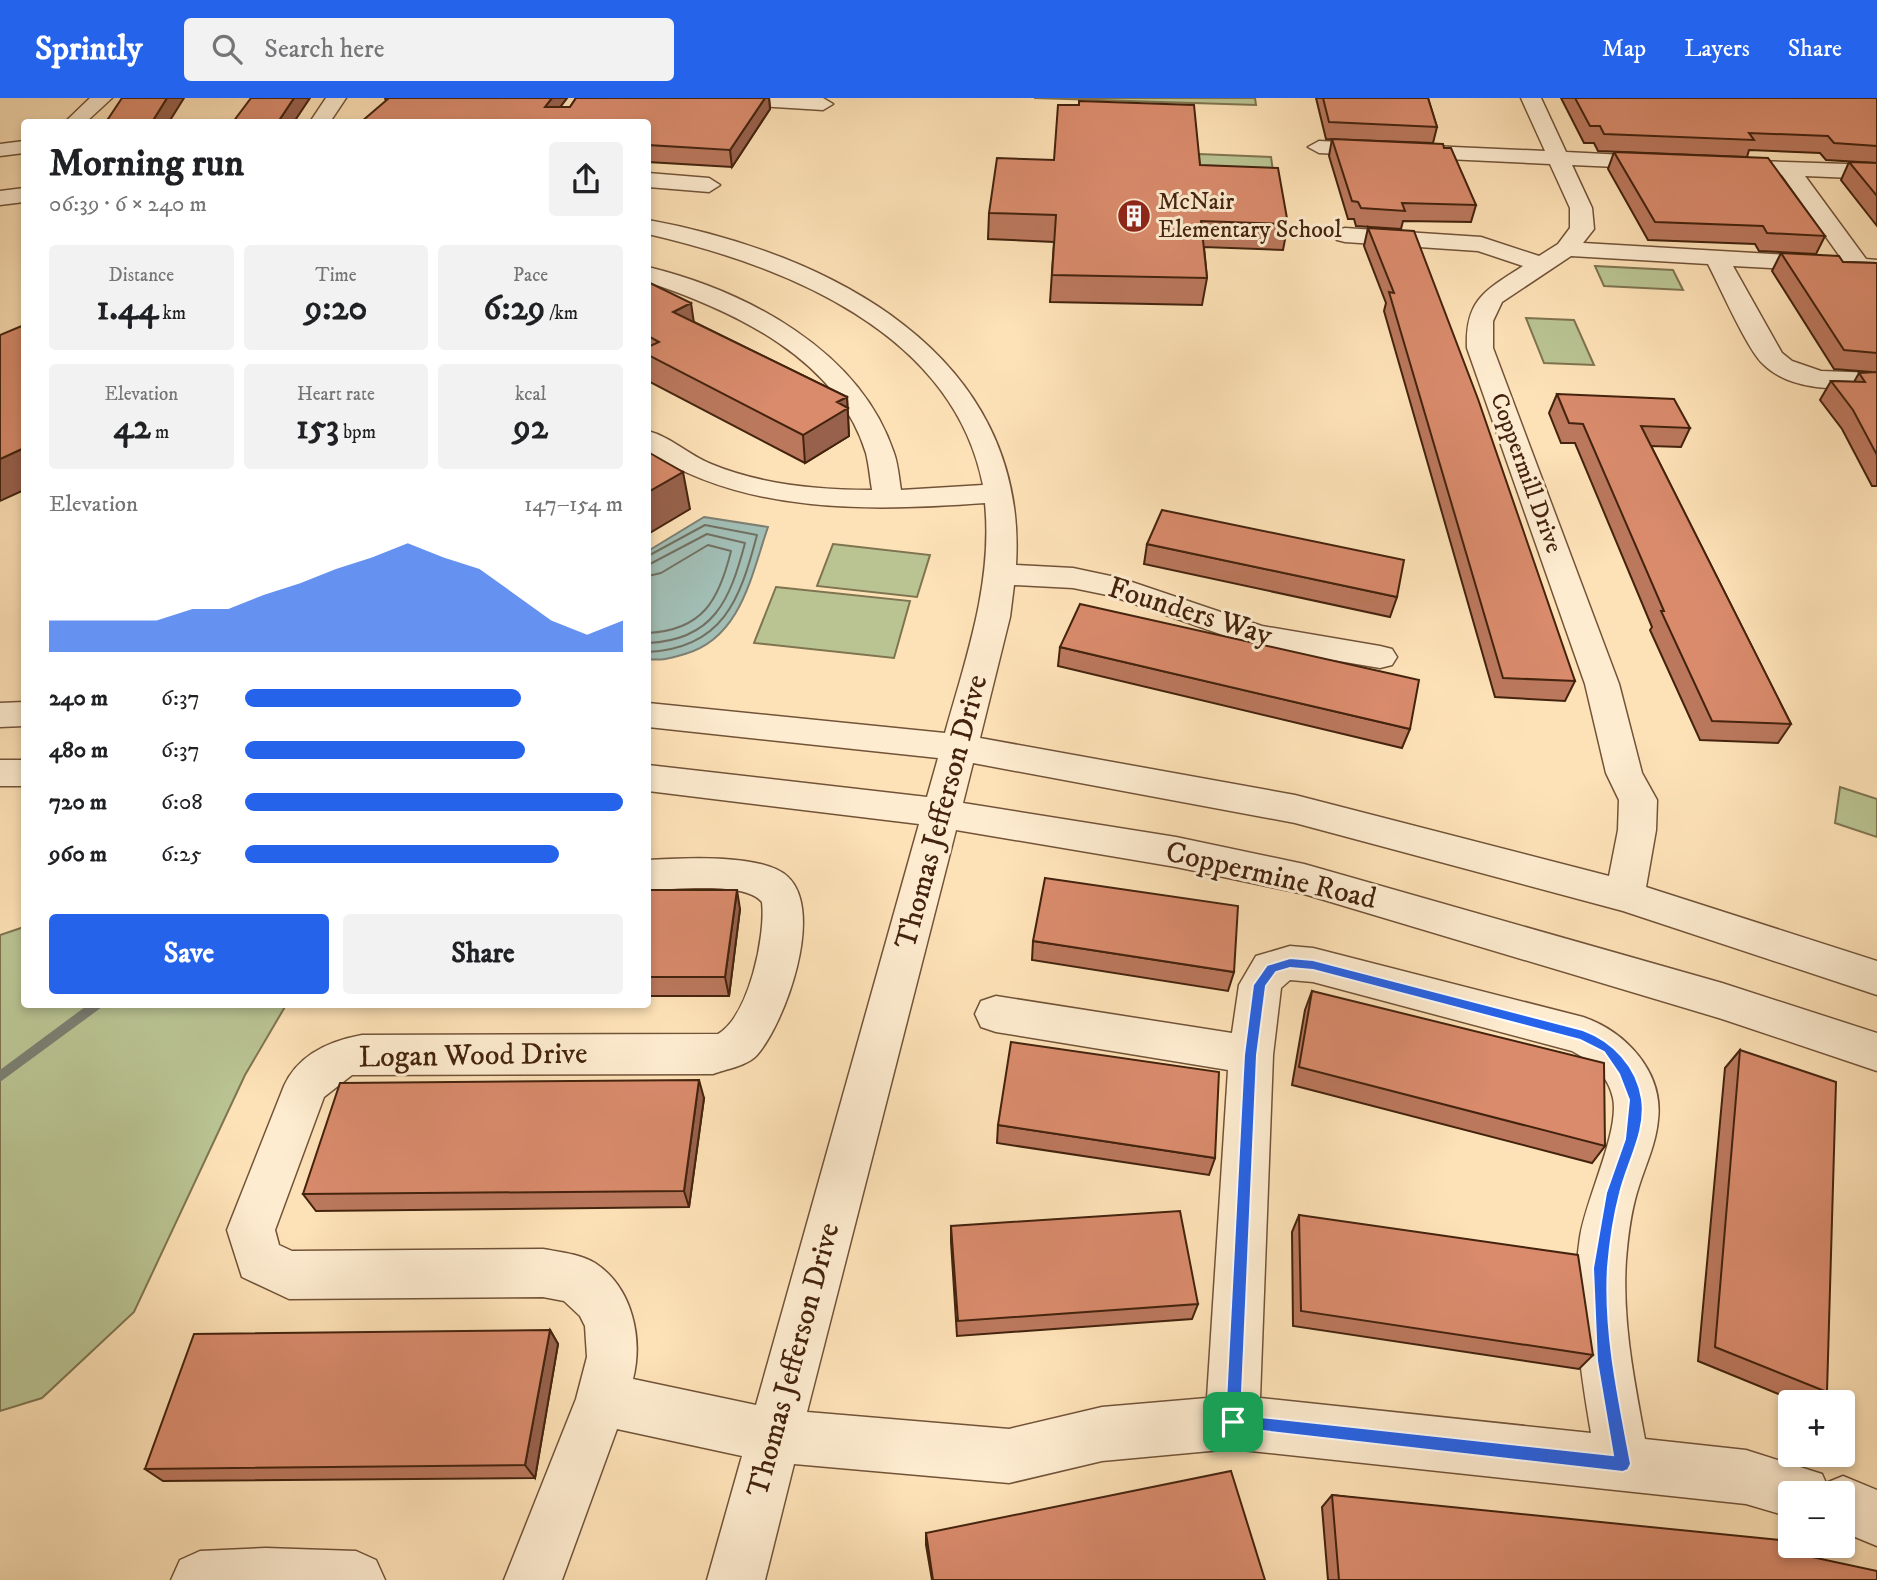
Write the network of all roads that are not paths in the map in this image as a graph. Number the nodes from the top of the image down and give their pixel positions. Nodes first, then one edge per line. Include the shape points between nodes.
1 (102, 98) edge
2 (336, 98) edge
3 (723, 98) edge
4 (1531, 98) edge
5 (823, 104) dead end
6 (78, 119) edge
7 (322, 119) edge
8 (21, 147) edge
9 (1319, 147) dead end
10 (0, 150) edge
11 (1557, 158) junction
12 (1680, 164) edge
13 (1707, 165) edge
14 (1789, 170) junction
15 (1877, 172) edge
16 (651, 180) edge
17 (709, 185) dead end
18 (21, 195) edge
19 (0, 198) edge
20 (651, 228) edge
21 (1345, 235) dead end
22 (1566, 249) junction
23 (1718, 260) junction
24 (1541, 264) junction
25 (1868, 266) edge
26 (651, 275) edge
27 (1877, 381) edge
28 (651, 442) edge
29 (999, 493) junction
30 (888, 498) junction
31 (1000, 574) junction
32 (1380, 657) dead end
33 (21, 714) edge
34 (0, 715) edge
35 (651, 715) edge
36 (958, 747) junction
37 (0, 773) edge
38 (21, 773) edge
39 (651, 778) edge
40 (942, 815) junction
41 (651, 875) edge
42 (1625, 896) junction
43 (1877, 978) edge
44 (996, 1014) dead end
45 (1877, 1052) edge
46 (1251, 1055) junction
47 (603, 1399) junction
48 (1233, 1422) junction
49 (775, 1436) junction
50 (1623, 1464) junction
51 (1778, 1486) edge
52 (1855, 1509) edge
53 (1877, 1518) edge
54 (200, 1580) edge
55 (356, 1580) edge
56 (533, 1580) edge
57 (736, 1580) edge

1 - 6 street
2 - 7 street
3 - 5 street
4 - 11 street
8 - 10 street
9 - 11 street
11 - 12 street
11 - 22 street via 1581,208 1582,229
13 - 14 street
14 - 15 street
14 - 25 street
16 - 17 street
18 - 19 street
20 - 29 street, Thomas Jefferson Drive via 779,264 836,291 887,324 935,369 963,405 990,454
21 - 24 street via 1481,244
22 - 23 street
22 - 24 street, Coppermill Drive
23 - 25 street
23 - 27 street via 1779,366 1807,377
24 - 42 street, Coppermill Drive via 1484,307 1479,319 1480,348 1602,684 1624,773 1638,800
26 - 30 street via 739,306 784,332 829,369 861,408 887,469
28 - 30 street via 706,472 771,492 838,500
29 - 30 street
29 - 31 street, Thomas Jefferson Drive
31 - 32 street, Founders Way via 1073,578 1120,588 1257,636
31 - 36 street, Thomas Jefferson Drive via 994,617
33 - 34 street
35 - 36 street
36 - 40 street, Thomas Jefferson Drive
36 - 42 street via 1295,809
37 - 38 street
39 - 40 street, Coppermine Road
40 - 45 street, Coppermine Road via 1176,852 1304,879 1721,1000
40 - 49 street, Thomas Jefferson Drive
41 - 47 street, Logan Wood Drive via 758,878 777,889 783,904 781,949 759,1017 740,1045 713,1055 362,1054 339,1058 306,1086 251,1230 259,1260 289,1275 543,1273 577,1280 598,1299 610,1324 614,1357
42 - 43 street
44 - 46 street
46 - 48 street
46 - 50 street via 1260,985 1271,968 1290,963 1313,965 1583,1035 1609,1048 1625,1071 1636,1100 1632,1139 1613,1193 1601,1268 1605,1361
47 - 49 street
47 - 56 street, Logan Wood Drive
48 - 49 street via 1102,1434 1009,1455
48 - 50 street
49 - 57 street, Thomas Jefferson Drive
50 - 51 street via 1746,1476
52 - 53 street
54 - 55 street

